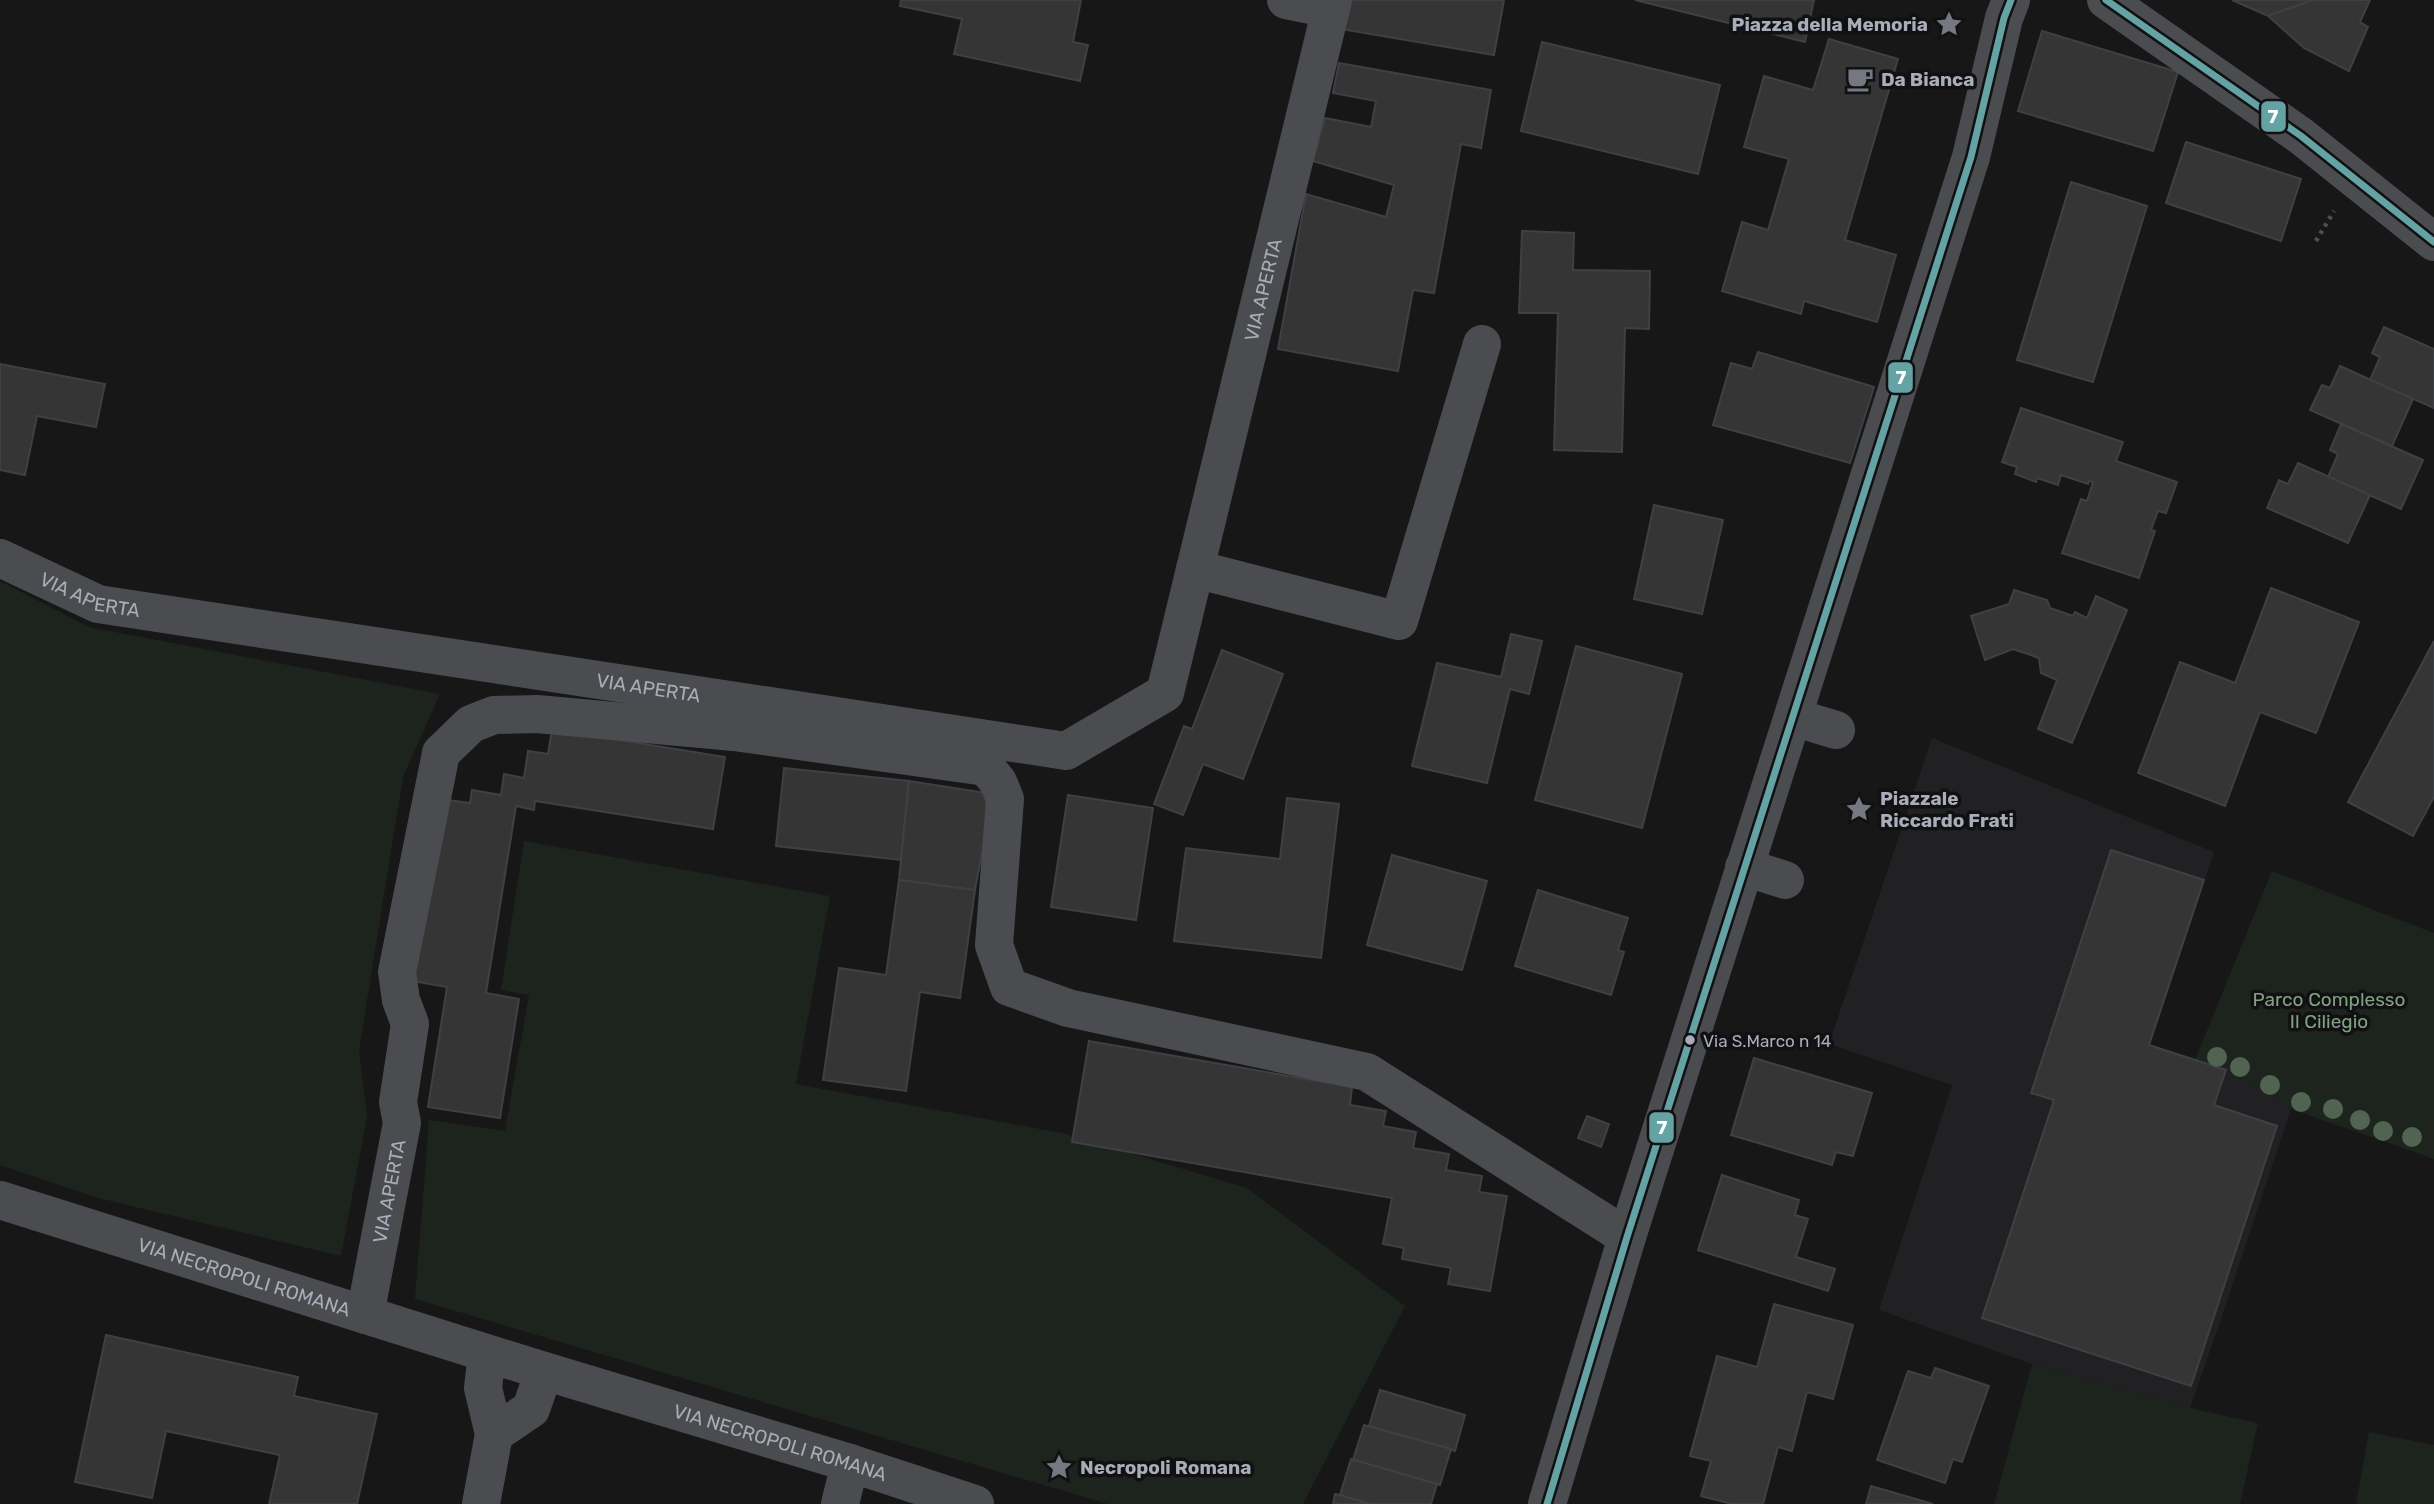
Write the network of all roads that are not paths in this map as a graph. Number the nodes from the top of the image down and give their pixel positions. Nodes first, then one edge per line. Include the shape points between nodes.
1 (1286, 0) edge
2 (2011, 0) edge
3 (2106, 0) edge
4 (1331, 4) edge
5 (2434, 242) edge
6 (1482, 344) dead end
7 (0, 558) edge
8 (1195, 569) junction
9 (1793, 717) junction
10 (1836, 730) dead end
11 (1744, 867) junction
12 (1785, 880) dead end
13 (0, 1200) edge
14 (1627, 1237) junction
15 (365, 1315) junction
16 (487, 1354) junction
17 (544, 1371) junction
18 (495, 1434) junction
19 (850, 1464) junction
20 (488, 1503) edge
21 (840, 1504) edge
22 (975, 1504) edge
23 (1547, 1504) edge

1 - 4 street, VIA APERTA
2 - 9 street via 1972,157
3 - 5 street via 2301,136
4 - 8 street, VIA APERTA
6 - 8 street via 1399,621
7 - 8 street, VIA APERTA via 98,604 1066,751 1165,693
9 - 10 street
9 - 11 street
11 - 12 street
11 - 14 street
13 - 15 street, VIA NECROPOLI ROMANA
14 - 15 street, VIA APERTA via 1367,1072 1068,1008 1009,987 994,945 1005,799 986,767 734,732 550,715 494,715 471,724 441,753 397,972 410,1024 398,1102 402,1123
14 - 23 street
15 - 16 street, VIA NECROPOLI ROMANA
16 - 17 street, VIA NECROPOLI ROMANA
16 - 18 street via 483,1388
17 - 18 street via 531,1409
17 - 19 street, VIA NECROPOLI ROMANA
18 - 20 street
19 - 21 street
19 - 22 street, VIA NECROPOLI ROMANA

